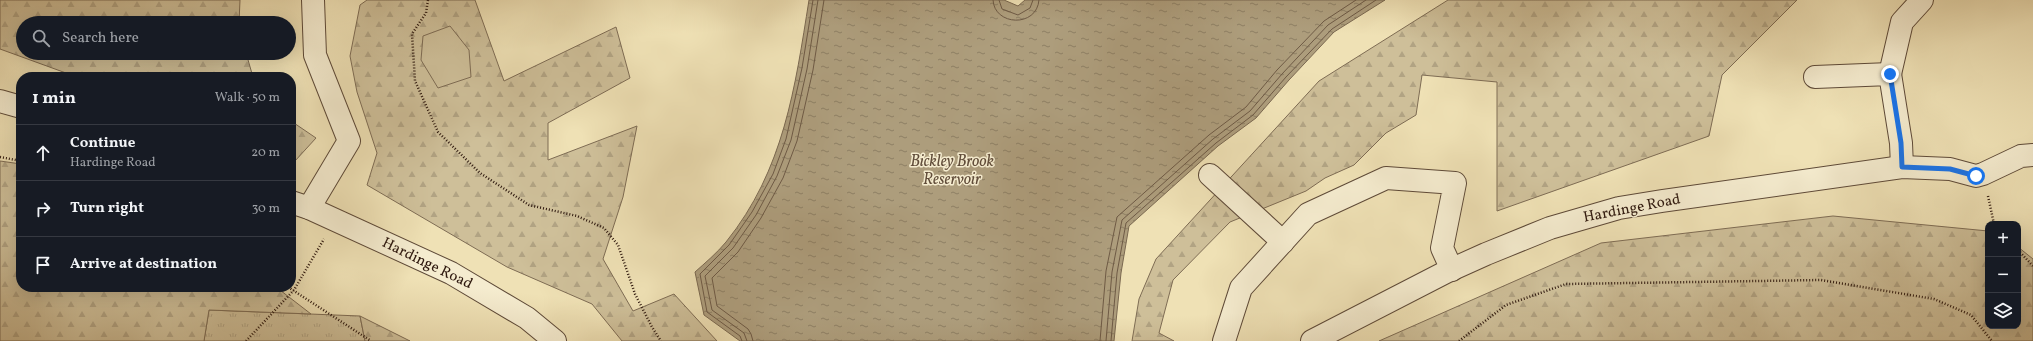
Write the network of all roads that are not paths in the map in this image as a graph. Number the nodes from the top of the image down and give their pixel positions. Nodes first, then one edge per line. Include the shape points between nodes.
1 (313, 0) edge
2 (1922, 0) edge
3 (1890, 74) junction
4 (1815, 77) dead end
5 (0, 101) edge
6 (16, 106) edge
7 (2033, 155) edge
8 (1902, 167) junction
9 (1210, 175) dead end
10 (300, 205) edge
11 (1283, 242) junction
12 (1452, 270) junction
13 (555, 341) edge
14 (1224, 341) edge
15 (1312, 341) edge

1 - 10 street via 315,55 349,141
2 - 3 street via 1902,22
3 - 4 street
3 - 8 street via 1901,143
5 - 6 street
7 - 8 street, Hardinge Road via 2021,156 1980,175 1950,169
8 - 12 street, Hardinge Road via 1619,208 1550,228
9 - 11 street
10 - 13 street, Hardinge Road via 451,273 527,318
11 - 12 street via 1308,214 1386,178 1455,183 1442,248
11 - 14 street via 1241,288
12 - 15 street, Hardinge Road

